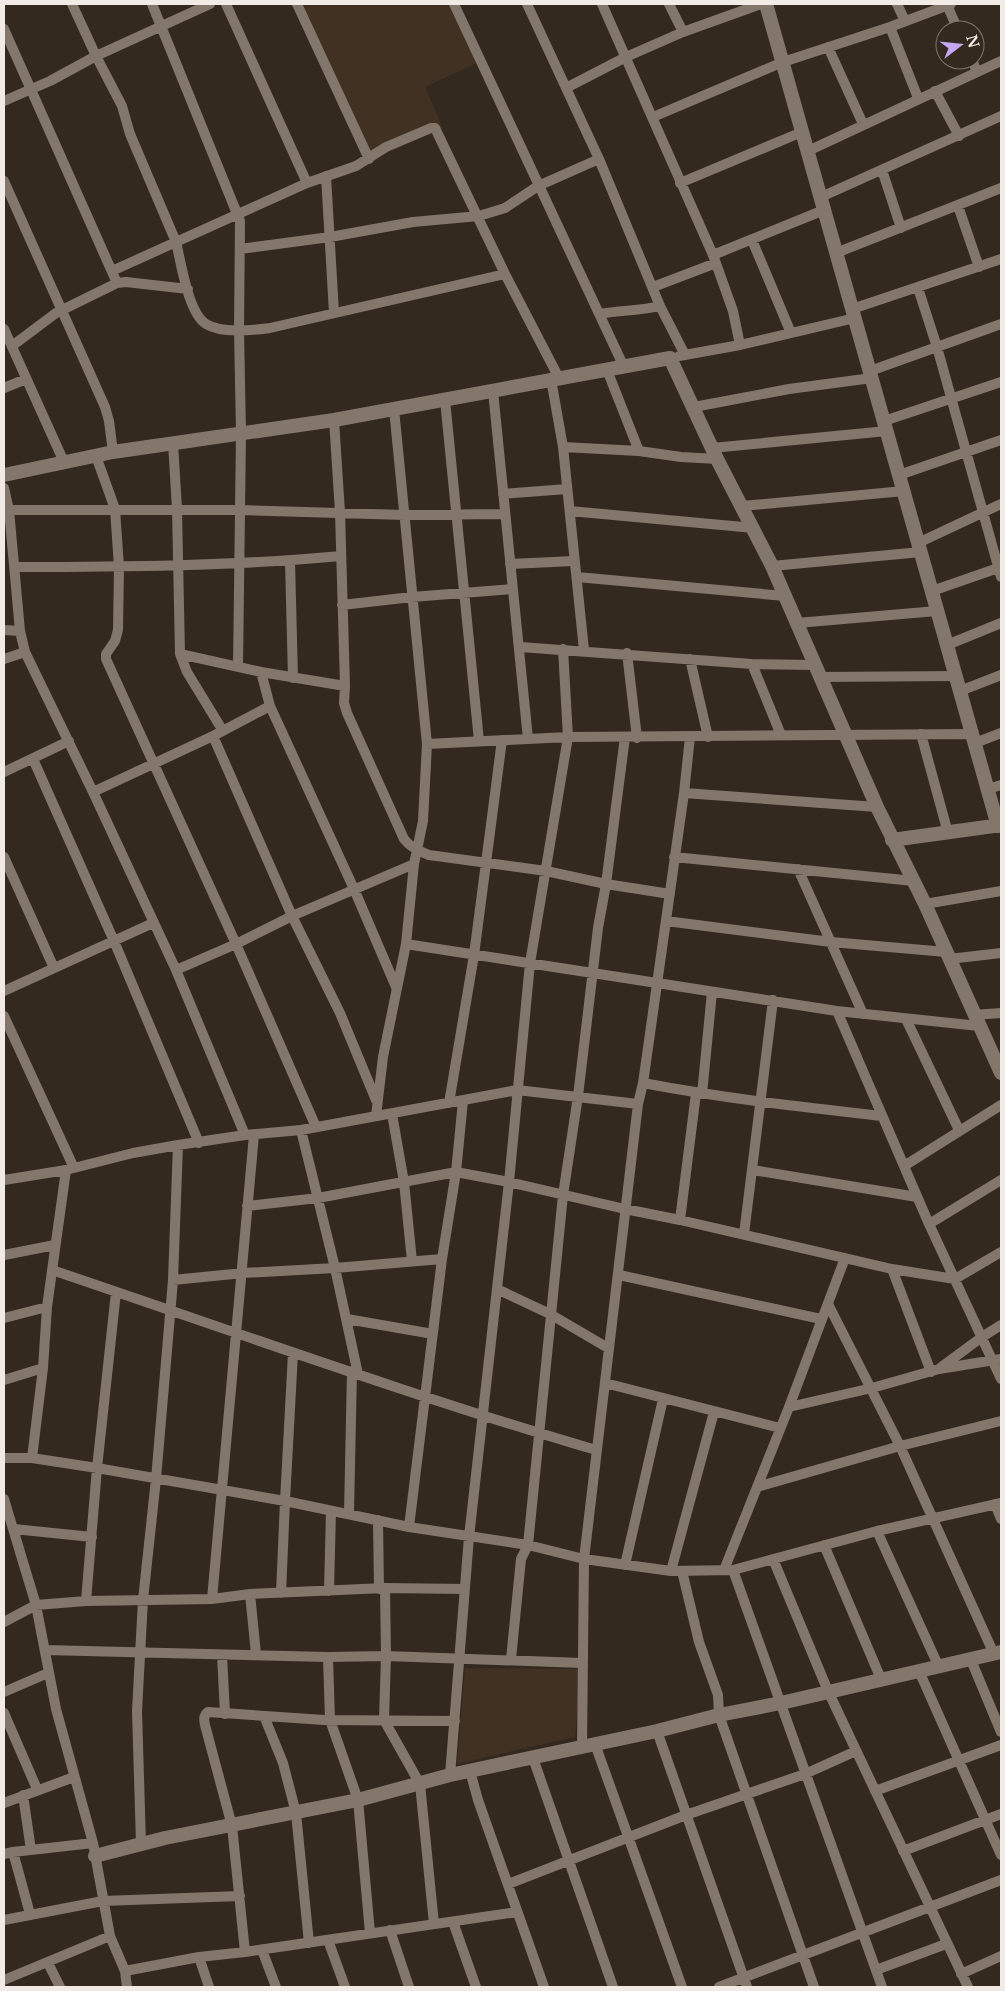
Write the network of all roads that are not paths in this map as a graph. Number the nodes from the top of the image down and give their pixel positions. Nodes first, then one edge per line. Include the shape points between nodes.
1 (72, 4) edge
2 (152, 4) edge
3 (210, 4) edge
4 (226, 4) edge
5 (297, 4) edge
6 (454, 4) edge
7 (527, 4) edge
8 (602, 4) edge
9 (669, 4) edge
10 (761, 4) edge
11 (766, 4) edge
12 (897, 4) edge
13 (950, 5) edge
14 (955, 20) edge
15 (905, 21) junction
16 (160, 26) junction
17 (890, 27) junction
18 (4, 29) edge
19 (683, 32) junction
20 (828, 47) junction
21 (96, 56) junction
22 (626, 58) junction
23 (1001, 61) edge
24 (783, 62) junction
25 (977, 72) joint
26 (566, 88) junction
27 (30, 89) junction
28 (935, 91) junction
29 (918, 98) junction
30 (4, 101) edge
31 (1001, 116) edge
32 (653, 117) junction
33 (863, 124) junction
34 (802, 132) junction
35 (959, 136) junction
36 (808, 151) junction
37 (369, 159) junction
38 (599, 159) junction
39 (882, 170) junction
40 (326, 176) junction
41 (4, 181) edge
42 (307, 183) junction
43 (680, 183) junction
44 (538, 186) junction
45 (1001, 188) edge
46 (823, 204) junction
47 (958, 206) junction
48 (238, 213) junction
49 (479, 216) junction
50 (901, 228) junction
51 (330, 238) junction
52 (752, 240) junction
53 (176, 242) junction
54 (240, 249) junction
55 (836, 253) junction
56 (714, 259) junction
57 (1001, 259) edge
58 (979, 267) junction
59 (112, 271) junction
60 (505, 274) junction
61 (117, 283) junction
62 (653, 287) junction
63 (918, 288) junction
64 (188, 290) junction
65 (660, 306) junction
66 (61, 311) junction
67 (334, 313) junction
68 (854, 313) junction
69 (600, 314) junction
70 (1001, 324) edge
71 (4, 329) edge
72 (239, 330) junction
73 (791, 333) junction
74 (740, 344) junction
75 (12, 346) junction
76 (937, 347) junction
77 (685, 355) junction
78 (670, 358) junction
79 (624, 367) junction
80 (607, 370) junction
81 (871, 374) junction
82 (555, 378) junction
83 (26, 379) junction
84 (1001, 382) edge
85 (4, 388) edge
86 (493, 391) junction
87 (952, 399) junction
88 (445, 400) junction
89 (694, 407) junction
90 (394, 409) junction
91 (334, 420) junction
92 (885, 426) junction
93 (242, 433) junction
94 (1001, 440) edge
95 (173, 442) junction
96 (563, 447) junction
97 (639, 451) junction
98 (113, 452) junction
99 (967, 453) junction
100 (714, 454) junction
101 (96, 456) junction
102 (64, 462) junction
103 (4, 475) edge
104 (899, 475) junction
105 (4, 488) edge
106 (567, 489) junction
107 (904, 491) junction
108 (503, 494) junction
109 (1001, 504) edge
110 (742, 506) junction
111 (115, 509) junction
112 (177, 509) junction
113 (9, 510) junction
114 (240, 510) junction
115 (570, 511) junction
116 (340, 512) junction
117 (984, 512) junction
118 (405, 514) junction
119 (505, 514) junction
120 (457, 515) junction
121 (754, 528) junction
122 (919, 547) junction
123 (8, 553) edge
124 (341, 556) junction
125 (290, 561) junction
126 (574, 561) junction
127 (239, 563) junction
128 (179, 564) junction
129 (510, 564) junction
130 (772, 566) junction
131 (15, 567) junction
132 (119, 567) junction
133 (1001, 571) edge
134 (577, 577) junction
135 (513, 589) junction
136 (932, 591) junction
137 (464, 593) junction
138 (785, 596) junction
139 (412, 597) junction
140 (342, 605) junction
141 (937, 611) junction
142 (1001, 622) edge
143 (797, 623) junction
144 (4, 630) edge
145 (20, 631) junction
146 (947, 644) junction
147 (520, 647) junction
148 (563, 649) junction
149 (584, 650) junction
150 (25, 652) junction
151 (627, 653) junction
152 (180, 654) junction
153 (4, 658) edge
154 (690, 659) junction
155 (752, 664) junction
156 (238, 667) junction
157 (818, 671) junction
158 (261, 672) junction
159 (1001, 674) edge
160 (956, 676) junction
161 (293, 678) junction
162 (345, 686) junction
163 (960, 690) junction
164 (270, 706) junction
165 (222, 731) junction
166 (1001, 733) edge
167 (845, 734) junction
168 (921, 734) junction
169 (781, 735) junction
170 (213, 736) junction
171 (625, 737) junction
172 (690, 737) junction
173 (708, 737) junction
174 (568, 738) junction
175 (637, 738) junction
176 (528, 739) junction
177 (973, 739) junction
178 (502, 740) junction
179 (69, 741) junction
180 (478, 741) junction
181 (427, 744) junction
182 (33, 759) junction
183 (153, 763) junction
184 (4, 772) edge
185 (994, 787) edge
186 (93, 792) junction
187 (684, 793) junction
188 (877, 807) junction
189 (1000, 825) edge
190 (948, 833) junction
191 (892, 840) junction
192 (418, 851) junction
193 (4, 857) edge
194 (674, 857) junction
195 (486, 862) junction
196 (414, 864) junction
197 (798, 869) junction
198 (546, 871) junction
199 (914, 881) junction
200 (606, 884) junction
201 (354, 889) junction
202 (1001, 891) edge
203 (670, 894) junction
204 (925, 904) junction
205 (292, 916) junction
206 (666, 921) junction
207 (154, 923) junction
208 (114, 941) junction
209 (831, 942) junction
210 (236, 944) junction
211 (406, 944) junction
212 (1001, 953) edge
213 (474, 955) junction
214 (947, 956) junction
215 (530, 963) junction
216 (54, 968) junction
217 (176, 970) junction
218 (592, 974) junction
219 (657, 984) junction
220 (396, 987) junction
221 (4, 991) edge
222 (712, 992) junction
223 (773, 1000) junction
224 (837, 1011) junction
225 (1001, 1013) edge
226 (863, 1014) junction
227 (4, 1016) edge
228 (906, 1019) junction
229 (976, 1021) junction
230 (1001, 1073) edge
231 (643, 1083) junction
232 (517, 1090) junction
233 (699, 1094) junction
234 (578, 1096) junction
235 (463, 1101) junction
236 (377, 1102) junction
237 (760, 1102) junction
238 (449, 1103) junction
239 (638, 1104) junction
240 (1001, 1105) edge
241 (392, 1114) junction
242 (376, 1116) junction
243 (881, 1116) junction
244 (316, 1127) junction
245 (301, 1130) junction
246 (960, 1130) junction
247 (250, 1135) junction
248 (198, 1143) junction
249 (178, 1145) junction
250 (904, 1166) junction
251 (70, 1169) junction
252 (753, 1170) junction
253 (456, 1172) junction
254 (4, 1180) edge
255 (1001, 1180) edge
256 (404, 1182) junction
257 (509, 1182) junction
258 (563, 1195) junction
259 (917, 1197) junction
260 (318, 1198) junction
261 (247, 1206) junction
262 (625, 1209) junction
263 (680, 1220) junction
264 (929, 1224) junction
265 (744, 1234) junction
266 (55, 1245) junction
267 (1001, 1252) edge
268 (4, 1255) edge
269 (845, 1258) junction
270 (442, 1259) junction
271 (412, 1261) junction
272 (336, 1268) junction
273 (892, 1269) junction
274 (52, 1270) junction
275 (243, 1273) junction
276 (618, 1275) junction
277 (955, 1279) junction
278 (173, 1280) junction
279 (497, 1289) junction
280 (116, 1292) junction
281 (828, 1304) junction
282 (47, 1307) junction
283 (170, 1310) junction
284 (550, 1314) junction
285 (4, 1318) edge
286 (347, 1319) junction
287 (821, 1319) junction
288 (1001, 1326) edge
289 (236, 1334) junction
290 (433, 1334) junction
291 (982, 1337) junction
292 (608, 1348) junction
293 (293, 1353) junction
294 (997, 1360) edge
295 (42, 1368) junction
296 (935, 1370) junction
297 (355, 1372) junction
298 (1001, 1379) edge
299 (4, 1380) edge
300 (605, 1384) junction
301 (872, 1388) junction
302 (423, 1397) junction
303 (663, 1399) junction
304 (789, 1407) junction
305 (714, 1412) junction
306 (484, 1414) junction
307 (1001, 1421) edge
308 (780, 1428) junction
309 (539, 1433) junction
310 (900, 1446) junction
311 (596, 1450) junction
312 (4, 1458) edge
313 (32, 1458) junction
314 (97, 1468) junction
315 (156, 1480) junction
316 (758, 1487) junction
317 (221, 1490) junction
318 (4, 1498) edge
319 (284, 1501) junction
320 (998, 1504) edge
321 (330, 1510) junction
322 (349, 1513) junction
323 (935, 1519) junction
324 (1001, 1519) edge
325 (378, 1520) junction
326 (409, 1527) junction
327 (14, 1529) junction
328 (877, 1531) junction
329 (92, 1537) junction
330 (469, 1537) junction
331 (528, 1545) junction
332 (824, 1545) junction
333 (584, 1558) junction
334 (773, 1559) junction
335 (625, 1566) junction
336 (729, 1570) junction
337 (677, 1571) junction
338 (382, 1589) junction
339 (465, 1589) junction
340 (329, 1591) junction
341 (282, 1593) junction
342 (250, 1594) junction
343 (212, 1599) junction
344 (143, 1600) junction
345 (86, 1601) junction
346 (36, 1605) junction
347 (4, 1622) edge
348 (44, 1650) junction
349 (998, 1653) edge
350 (141, 1654) junction
351 (256, 1654) junction
352 (222, 1655) junction
353 (386, 1656) junction
354 (328, 1657) junction
355 (461, 1658) junction
356 (512, 1659) junction
357 (971, 1660) junction
358 (582, 1663) junction
359 (938, 1665) junction
360 (919, 1671) junction
361 (48, 1673) junction
362 (881, 1679) junction
363 (828, 1691) junction
364 (4, 1692) edge
365 (781, 1703) junction
366 (4, 1713) edge
367 (225, 1714) junction
368 (719, 1715) junction
369 (264, 1716) junction
370 (330, 1720) junction
371 (384, 1720) junction
372 (455, 1721) junction
373 (657, 1731) junction
374 (1001, 1732) edge
375 (589, 1745) junction
376 (1001, 1745) edge
377 (856, 1751) junction
378 (533, 1758) junction
379 (959, 1761) junction
380 (470, 1771) junction
381 (805, 1774) junction
382 (450, 1775) junction
383 (74, 1776) junction
384 (420, 1784) junction
385 (37, 1789) junction
386 (874, 1791) junction
387 (747, 1794) junction
388 (23, 1795) junction
389 (358, 1800) junction
390 (4, 1803) edge
391 (296, 1813) junction
392 (1001, 1814) edge
393 (686, 1815) junction
394 (986, 1819) junction
395 (232, 1826) junction
396 (628, 1838) junction
397 (141, 1844) junction
398 (31, 1850) junction
399 (94, 1850) junction
400 (903, 1851) junction
401 (8, 1853) edge
402 (1001, 1855) edge
403 (569, 1861) junction
404 (1001, 1880) edge
405 (508, 1884) junction
406 (240, 1896) junction
407 (103, 1901) junction
408 (930, 1908) junction
409 (517, 1912) junction
410 (30, 1914) junction
411 (4, 1920) edge
412 (453, 1922) junction
413 (434, 1924) junction
414 (390, 1930) junction
415 (370, 1933) junction
416 (862, 1934) junction
417 (110, 1936) junction
418 (328, 1940) junction
419 (309, 1943) junction
420 (946, 1944) junction
421 (262, 1950) junction
422 (245, 1952) junction
423 (802, 1955) junction
424 (1001, 1956) edge
425 (199, 1957) junction
426 (48, 1963) junction
427 (876, 1970) junction
428 (125, 1971) junction
429 (961, 1974) junction
430 (4, 1980) edge
431 (746, 1983) edge
432 (60, 1987) edge
433 (127, 1987) edge
434 (209, 1987) edge
435 (276, 1987) edge
436 (345, 1987) edge
437 (409, 1987) edge
438 (476, 1987) edge
439 (544, 1987) edge
440 (613, 1987) edge
441 (682, 1987) edge
442 (719, 1987) edge
443 (814, 1987) edge
444 (882, 1987) edge
445 (968, 1987) edge

1 - 21 street
2 - 16 street
3 - 16 street
4 - 42 street
5 - 37 street
6 - 44 street
7 - 26 street
8 - 22 street
9 - 19 street
10 - 19 street
11 - 24 street
12 - 15 street
13 - 14 street
13 - 15 street
15 - 17 street
16 - 21 street
16 - 48 street
17 - 20 street
17 - 29 street
18 - 27 street
19 - 22 street
20 - 24 street
20 - 33 street
21 - 27 street via 58,78
21 - 53 street via 122,106 130,134
22 - 26 street
22 - 32 street
23 - 25 street
24 - 32 street
24 - 34 street
25 - 28 street
26 - 38 street
27 - 30 street
27 - 59 street
28 - 29 street
28 - 35 street
29 - 33 street
31 - 35 street
32 - 43 street
33 - 36 street
34 - 36 street
34 - 43 street
35 - 39 street
36 - 46 street
37 - 40 street
37 - 49 street via 386,147 435,128
38 - 44 street
38 - 62 street
39 - 46 street
39 - 50 street
40 - 42 street
40 - 51 street
41 - 66 street
42 - 48 street
43 - 56 street
44 - 49 street via 509,206
44 - 69 street
45 - 47 street
46 - 52 street
46 - 55 street
47 - 50 street
47 - 58 street
48 - 53 street
48 - 54 street
49 - 51 street via 412,222
49 - 60 street
50 - 55 street
51 - 54 street
51 - 67 street
52 - 56 street
52 - 73 street
53 - 59 street
53 - 64 street
54 - 72 street
55 - 68 street
56 - 62 street
56 - 74 street via 733,311
57 - 58 street
58 - 63 street
59 - 61 street
60 - 67 street
60 - 82 street
61 - 64 street
61 - 66 street
62 - 65 street
63 - 68 street
63 - 76 street
64 - 72 street via 199,317 206,324
65 - 69 street
65 - 77 street
66 - 75 street
66 - 98 street via 105,407
67 - 72 street via 270,328
68 - 73 street
68 - 81 street
69 - 79 street
70 - 76 street
71 - 75 street
72 - 93 street
73 - 74 street
74 - 77 street
75 - 83 street
76 - 81 street
76 - 87 street
77 - 78 street
78 - 79 street
78 - 89 street
79 - 80 street
80 - 82 street
80 - 97 street
81 - 89 street
81 - 92 street
82 - 86 street
82 - 96 street
83 - 85 street
83 - 102 street
84 - 87 street
86 - 88 street
86 - 108 street
87 - 92 street
87 - 99 street
88 - 90 street
88 - 120 street
89 - 100 street
90 - 91 street
90 - 118 street
91 - 93 street
91 - 116 street
92 - 100 street
92 - 104 street
93 - 95 street
93 - 114 street
94 - 99 street
95 - 98 street
95 - 112 street
96 - 97 street
96 - 106 street
97 - 100 street via 680,457
98 - 101 street
99 - 104 street
99 - 117 street
100 - 110 street
101 - 102 street
101 - 111 street
102 - 103 street
104 - 107 street
105 - 113 street
106 - 108 street
106 - 115 street
107 - 110 street
107 - 122 street
108 - 119 street
109 - 117 street
110 - 121 street
111 - 112 street
111 - 113 street
111 - 132 street
112 - 114 street
112 - 128 street
113 - 123 street
114 - 116 street
114 - 127 street
115 - 121 street
115 - 126 street
116 - 118 street
116 - 124 street
117 - 122 street
117 - 133 street
118 - 120 street
118 - 139 street
119 - 120 street
119 - 129 street
120 - 137 street
121 - 130 street
122 - 130 street
122 - 136 street
123 - 131 street
124 - 125 street
124 - 140 street
125 - 127 street
125 - 161 street
126 - 129 street
126 - 134 street
127 - 128 street
127 - 156 street
128 - 132 street
128 - 152 street
129 - 135 street
130 - 138 street
131 - 132 street
131 - 145 street
132 - 183 street via 118,630 106,660
133 - 136 street
134 - 138 street
134 - 149 street
135 - 137 street
135 - 147 street
136 - 141 street
137 - 139 street
137 - 180 street
138 - 143 street
139 - 140 street
139 - 181 street
140 - 162 street
141 - 143 street
141 - 146 street
142 - 146 street
143 - 157 street
144 - 145 street
145 - 150 street
146 - 160 street
147 - 148 street
147 - 176 street
148 - 149 street
148 - 174 street
149 - 151 street
150 - 153 street
150 - 179 street
151 - 154 street
151 - 175 street
152 - 156 street
152 - 165 street
154 - 155 street
154 - 173 street
155 - 157 street
155 - 169 street
156 - 158 street
157 - 160 street
157 - 167 street
158 - 161 street
158 - 164 street
159 - 163 street
160 - 163 street
161 - 162 street
162 - 192 street via 347,712 404,839
163 - 177 street
164 - 165 street
164 - 201 street
165 - 170 street
166 - 177 street
167 - 168 street
167 - 169 street
167 - 188 street
168 - 177 street
168 - 190 street
169 - 173 street
170 - 183 street
170 - 205 street
171 - 174 street
171 - 175 street
171 - 200 street
172 - 173 street
172 - 175 street
172 - 187 street
174 - 176 street
174 - 198 street
176 - 178 street
177 - 185 street
178 - 180 street
178 - 195 street
179 - 182 street
179 - 186 street
180 - 181 street
181 - 192 street
182 - 184 street
182 - 208 street
183 - 186 street
183 - 210 street
185 - 189 street
186 - 207 street
187 - 188 street
187 - 194 street
188 - 191 street
189 - 190 street
190 - 191 street
191 - 199 street
192 - 195 street
192 - 196 street
193 - 216 street
194 - 197 street
194 - 203 street
195 - 198 street
195 - 213 street
196 - 201 street
196 - 211 street
197 - 199 street
197 - 209 street
198 - 200 street
198 - 215 street
199 - 204 street
200 - 203 street
200 - 218 street
201 - 205 street
201 - 220 street
202 - 204 street
203 - 206 street
204 - 214 street
205 - 210 street
205 - 236 street via 340,1013
206 - 209 street
206 - 219 street
207 - 208 street
207 - 217 street
208 - 216 street
208 - 248 street
209 - 214 street
209 - 226 street
210 - 217 street
210 - 244 street
211 - 213 street
211 - 220 street
212 - 214 street
213 - 215 street
213 - 238 street
214 - 229 street
215 - 218 street
215 - 232 street
216 - 221 street
217 - 247 street
218 - 219 street
218 - 234 street
219 - 222 street
219 - 231 street
220 - 236 street
222 - 223 street
222 - 233 street
223 - 224 street
223 - 237 street
224 - 226 street
224 - 243 street
225 - 229 street
226 - 228 street
227 - 251 street
228 - 229 street
228 - 246 street
229 - 230 street
231 - 233 street
231 - 239 street
232 - 234 street
232 - 235 street
232 - 257 street
233 - 237 street
233 - 263 street
234 - 239 street
234 - 258 street
235 - 238 street
235 - 253 street
236 - 242 street
237 - 243 street
237 - 252 street
238 - 241 street
239 - 262 street
240 - 246 street
241 - 242 street
241 - 256 street
242 - 244 street
243 - 250 street
244 - 245 street
245 - 247 street
245 - 260 street
246 - 250 street
247 - 248 street
247 - 261 street
248 - 249 street
249 - 251 street
249 - 278 street
250 - 259 street
251 - 254 street
251 - 266 street
252 - 259 street
252 - 265 street
253 - 256 street
253 - 257 street
253 - 270 street
255 - 264 street
256 - 260 street
256 - 271 street
257 - 258 street
257 - 279 street
258 - 262 street
258 - 284 street
259 - 264 street
260 - 261 street
260 - 272 street
261 - 275 street
262 - 263 street
262 - 276 street
263 - 265 street
264 - 277 street
265 - 269 street
266 - 268 street
266 - 274 street
267 - 277 street
269 - 273 street
269 - 281 street
270 - 271 street
270 - 290 street
271 - 272 street
272 - 275 street
272 - 286 street
273 - 277 street
273 - 296 street
274 - 280 street
274 - 282 street
275 - 278 street
275 - 289 street
276 - 287 street
276 - 292 street
277 - 291 street
278 - 283 street
279 - 284 street
279 - 306 street
280 - 283 street
280 - 314 street
281 - 287 street
281 - 301 street
282 - 285 street
282 - 295 street
283 - 289 street
283 - 315 street
284 - 292 street
284 - 309 street
286 - 290 street
286 - 297 street
287 - 304 street
288 - 291 street
289 - 293 street
289 - 317 street
290 - 302 street
291 - 294 street
291 - 296 street
292 - 300 street
293 - 297 street
293 - 319 street
294 - 296 street
294 - 298 street
295 - 299 street
295 - 313 street
296 - 301 street
297 - 302 street
297 - 322 street
300 - 303 street
300 - 311 street
301 - 304 street
301 - 310 street
302 - 306 street
302 - 326 street
303 - 305 street
303 - 335 street
304 - 308 street
305 - 308 street
305 - 337 street
306 - 309 street
306 - 330 street
307 - 310 street
308 - 316 street
309 - 311 street
309 - 331 street
310 - 316 street
310 - 323 street
311 - 333 street
312 - 313 street
313 - 314 street
314 - 315 street
314 - 329 street
315 - 317 street
315 - 344 street
316 - 336 street
317 - 319 street
317 - 343 street
318 - 327 street
319 - 321 street
319 - 341 street
320 - 323 street
320 - 324 street
321 - 322 street
321 - 340 street
322 - 325 street
323 - 328 street
323 - 349 street
325 - 326 street
325 - 338 street
326 - 330 street
327 - 329 street
327 - 346 street
328 - 332 street
328 - 359 street
329 - 345 street
330 - 331 street
330 - 339 street
331 - 333 street
331 - 356 street via 521,1559
332 - 334 street
332 - 362 street
333 - 335 street
333 - 358 street
334 - 336 street
334 - 363 street
335 - 337 street
336 - 337 street
336 - 365 street
337 - 368 street via 718,1695
338 - 339 street
338 - 340 street
338 - 353 street
339 - 355 street
340 - 341 street
341 - 342 street
342 - 343 street
342 - 351 street
343 - 344 street
344 - 345 street
344 - 350 street
345 - 346 street
346 - 347 street
346 - 348 street
348 - 350 street
348 - 361 street
349 - 357 street
350 - 352 street
350 - 397 street via 137,1711
351 - 352 street
351 - 354 street
352 - 367 street
353 - 354 street
353 - 355 street
353 - 371 street
354 - 370 street
355 - 356 street
355 - 372 street
356 - 358 street
357 - 359 street
357 - 374 street
358 - 375 street
359 - 360 street
360 - 362 street
360 - 379 street
361 - 364 street
361 - 383 street
362 - 363 street
363 - 365 street
363 - 377 street
365 - 368 street
365 - 381 street
366 - 385 street
367 - 369 street
367 - 395 street via 208,1712 204,1718
368 - 373 street
368 - 387 street
369 - 370 street
369 - 391 street via 283,1763
370 - 371 street
370 - 389 street
371 - 372 street
371 - 384 street
372 - 382 street
373 - 375 street
373 - 393 street
375 - 378 street
375 - 396 street
376 - 379 street
377 - 381 street
377 - 386 street
378 - 380 street
378 - 403 street
379 - 386 street
379 - 394 street
380 - 382 street
380 - 405 street
381 - 387 street
381 - 416 street
382 - 384 street
383 - 385 street
383 - 399 street
384 - 389 street
384 - 413 street
385 - 388 street
386 - 400 street
387 - 393 street
387 - 423 street
388 - 390 street
388 - 398 street
389 - 391 street
389 - 415 street
391 - 395 street
391 - 419 street
392 - 394 street
393 - 396 street
393 - 431 street
394 - 400 street
394 - 402 street
395 - 397 street
395 - 406 street
396 - 403 street
396 - 441 street
397 - 399 street
398 - 399 street
398 - 401 street
399 - 407 street
400 - 408 street
401 - 410 street
403 - 405 street
403 - 440 street
404 - 408 street
405 - 409 street
406 - 407 street
406 - 422 street
407 - 410 street
407 - 417 street
408 - 416 street
408 - 420 street
409 - 412 street
409 - 439 street
410 - 411 street
412 - 413 street
412 - 438 street
413 - 414 street
414 - 415 street
414 - 437 street
415 - 418 street
416 - 423 street
416 - 427 street
417 - 426 street
417 - 428 street
418 - 419 street
418 - 436 street
419 - 421 street
420 - 427 street
420 - 429 street
421 - 422 street
421 - 435 street
422 - 425 street
423 - 431 street
423 - 443 street
424 - 429 street
425 - 428 street
425 - 434 street
426 - 430 street
426 - 432 street
427 - 444 street
428 - 433 street
429 - 445 street
431 - 442 street

